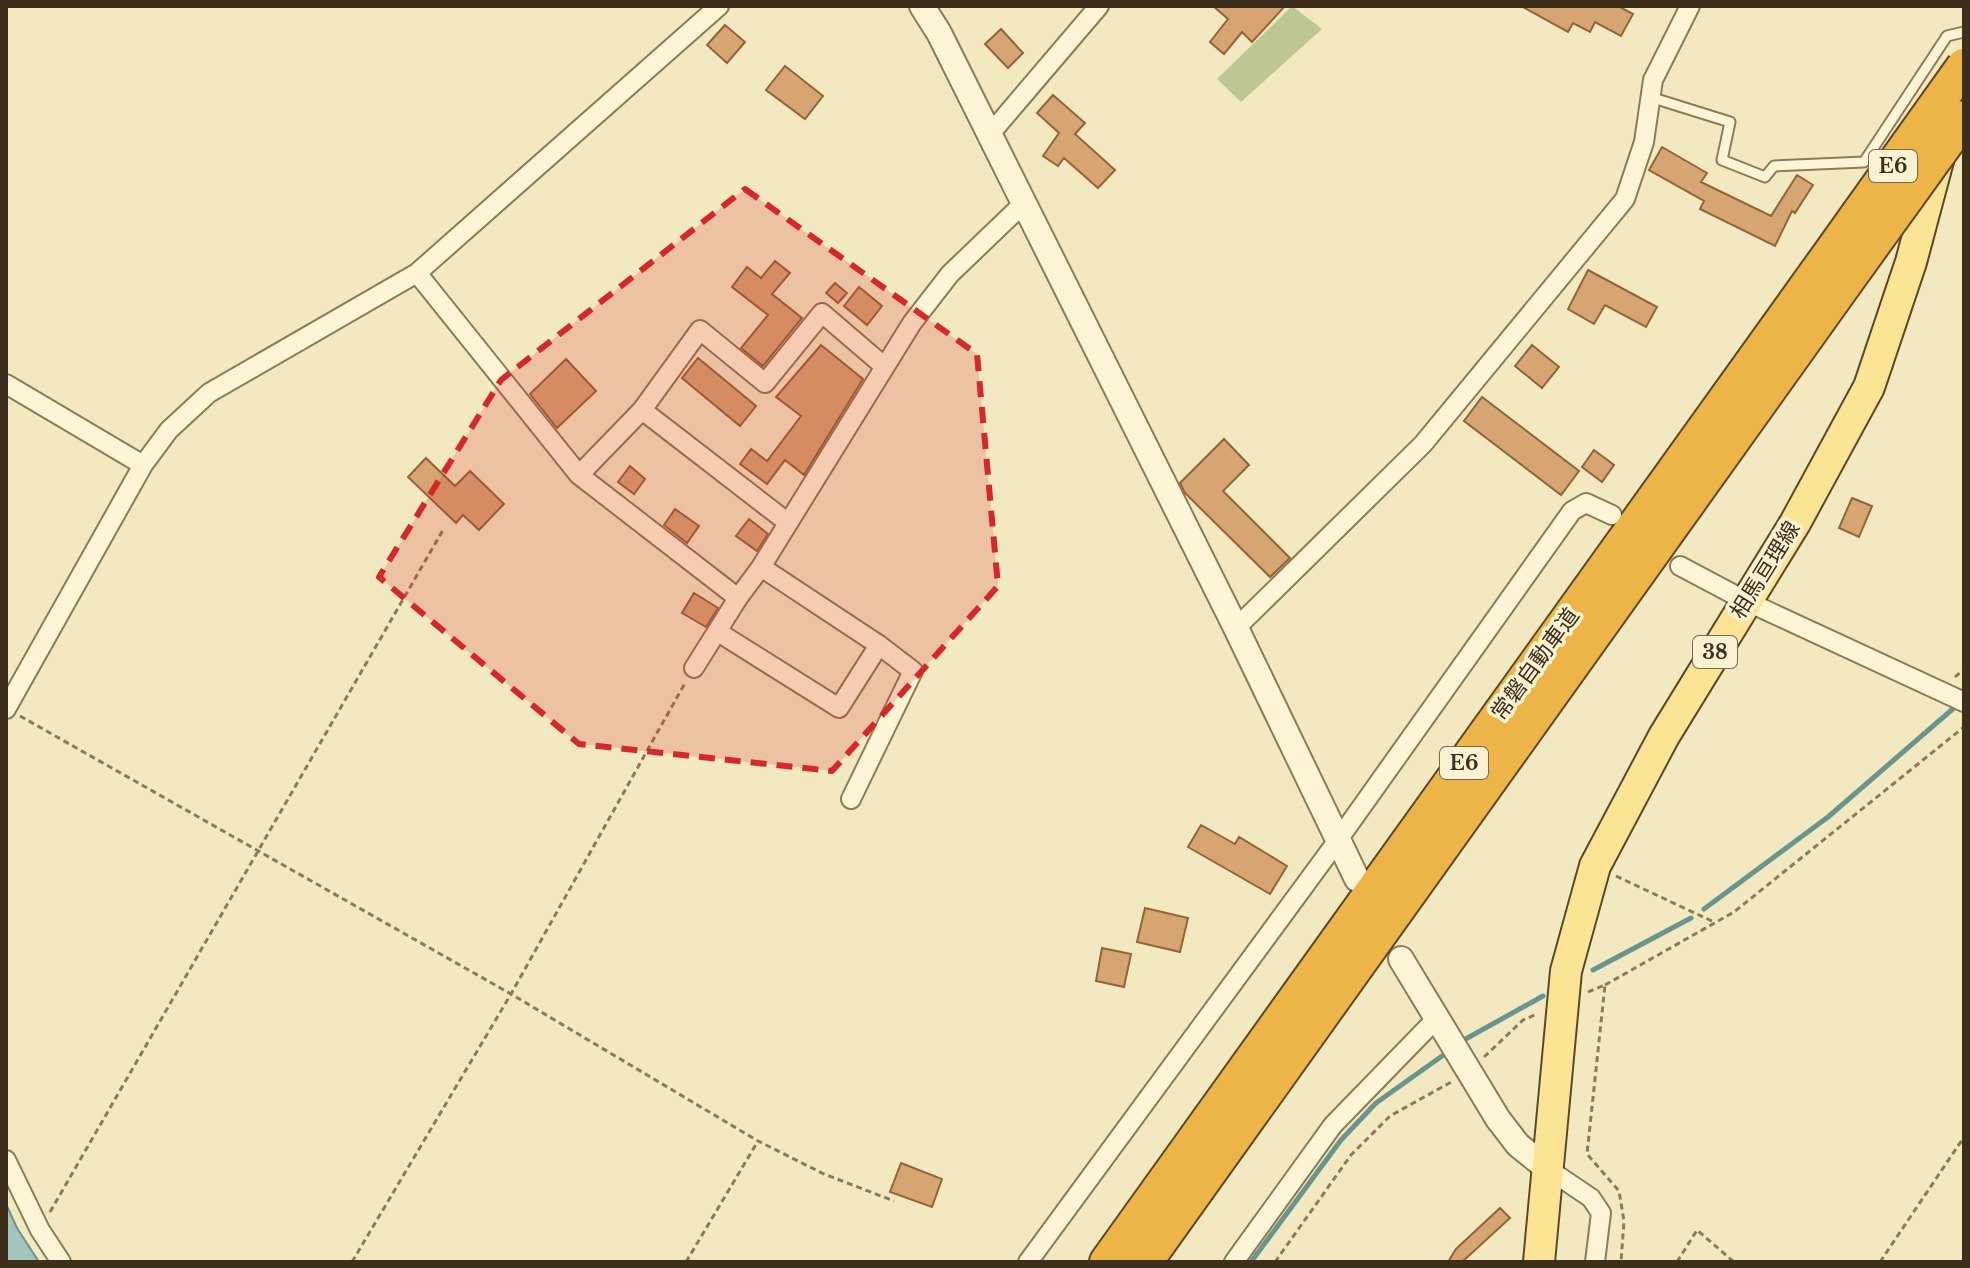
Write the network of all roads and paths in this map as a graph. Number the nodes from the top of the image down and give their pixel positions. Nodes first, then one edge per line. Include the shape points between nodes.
1 (719, 6) edge
2 (922, 6) edge
3 (1099, 6) edge
4 (1690, 6) edge
5 (1964, 32) edge
6 (1964, 63) edge
7 (1650, 97) junction
8 (1964, 118) edge
9 (990, 134) junction
10 (1024, 203) junction
11 (417, 273) junction
12 (1834, 274) junction
13 (885, 367) junction
14 (6, 384) edge
15 (642, 410) junction
16 (143, 465) junction
17 (579, 475) junction
18 (1612, 515) dead end
19 (787, 522) junction
20 (443, 530) dead end
21 (1680, 566) dead end
22 (761, 567) junction
23 (738, 598) junction
24 (1746, 601) junction
25 (1236, 628) junction
26 (718, 632) junction
27 (879, 645) junction
28 (694, 668) joint
29 (1964, 702) edge
30 (6, 709) edge
31 (1964, 727) edge
32 (851, 799) dead end
33 (1338, 840) junction
34 (259, 851) junction
35 (1595, 866) junction
36 (1357, 879) dead end
37 (1716, 923) junction
38 (1401, 959) dead end
39 (1605, 985) junction
40 (511, 994) junction
41 (1563, 1003) junction
42 (1436, 1019) junction
43 (1469, 1071) junction
44 (1964, 1137) edge
45 (758, 1141) junction
46 (6, 1160) edge
47 (1548, 1169) junction
48 (894, 1201) dead end
49 (40, 1230) junction
50 (61, 1262) edge
51 (352, 1262) edge
52 (686, 1262) edge
53 (1028, 1262) edge
54 (1107, 1262) edge
55 (1145, 1262) edge
56 (1234, 1262) edge
57 (1275, 1262) edge
58 (1539, 1262) edge
59 (1595, 1262) edge
60 (1621, 1262) edge
61 (1677, 1262) edge
62 (1734, 1262) edge
63 (1880, 1262) edge

1 - 11 street
2 - 9 street
3 - 9 street
4 - 7 street via 1653,80
5 - 7 lane via 1947,36 1864,162 1774,166 1765,177 1722,160 1730,122
6 - 12 highway, 常磐自動車道 / E6, bridge
6 - 24 main road, 相馬亘理線 / 38 via 1911,262 1869,387
7 - 25 street via 1644,142 1625,199 1423,444
8 - 12 highway, 常磐自動車道 / E6, bridge
9 - 10 street
10 - 13 street via 950,274
10 - 25 street
11 - 16 street via 209,393 169,430
11 - 17 street
12 - 54 highway, 常磐自動車道 / E6
12 - 55 highway, 常磐自動車道 / E6
13 - 15 street via 822,313 765,383 700,330
13 - 19 street
14 - 16 street
15 - 17 street
15 - 19 street
16 - 30 street
17 - 23 street
18 - 33 street via 1586,503 1572,511
19 - 22 street
20 - 34 path
21 - 24 street
22 - 23 street
22 - 27 street
23 - 26 street
24 - 29 street
24 - 35 main road, 相馬亘理線 / 38 via 1664,736
25 - 33 street
26 - 27 street via 839,708
26 - 28 street
27 - 32 street via 913,671
28 - 40 path
30 - 34 path
31 - 37 path
33 - 36 street
33 - 53 street
34 - 40 path
34 - 49 path
35 - 37 path
35 - 41 main road, 相馬亘理線 / 38 via 1566,971
37 - 39 path
38 - 42 street
39 - 41 path
39 - 60 path via 1587,1154 1619,1191 1624,1221
40 - 45 path
40 - 51 path
41 - 43 path via 1523,1020
41 - 47 main road, 相馬亘理線 / 38
42 - 43 street
42 - 56 street via 1333,1125
43 - 47 street via 1518,1145
43 - 57 path via 1390,1116 1351,1155
44 - 63 path
45 - 48 path
45 - 52 path
46 - 49 street
47 - 58 main road, 相馬亘理線 / 38
47 - 59 street via 1577,1186 1601,1213
49 - 50 street
61 - 62 path via 1697,1230

